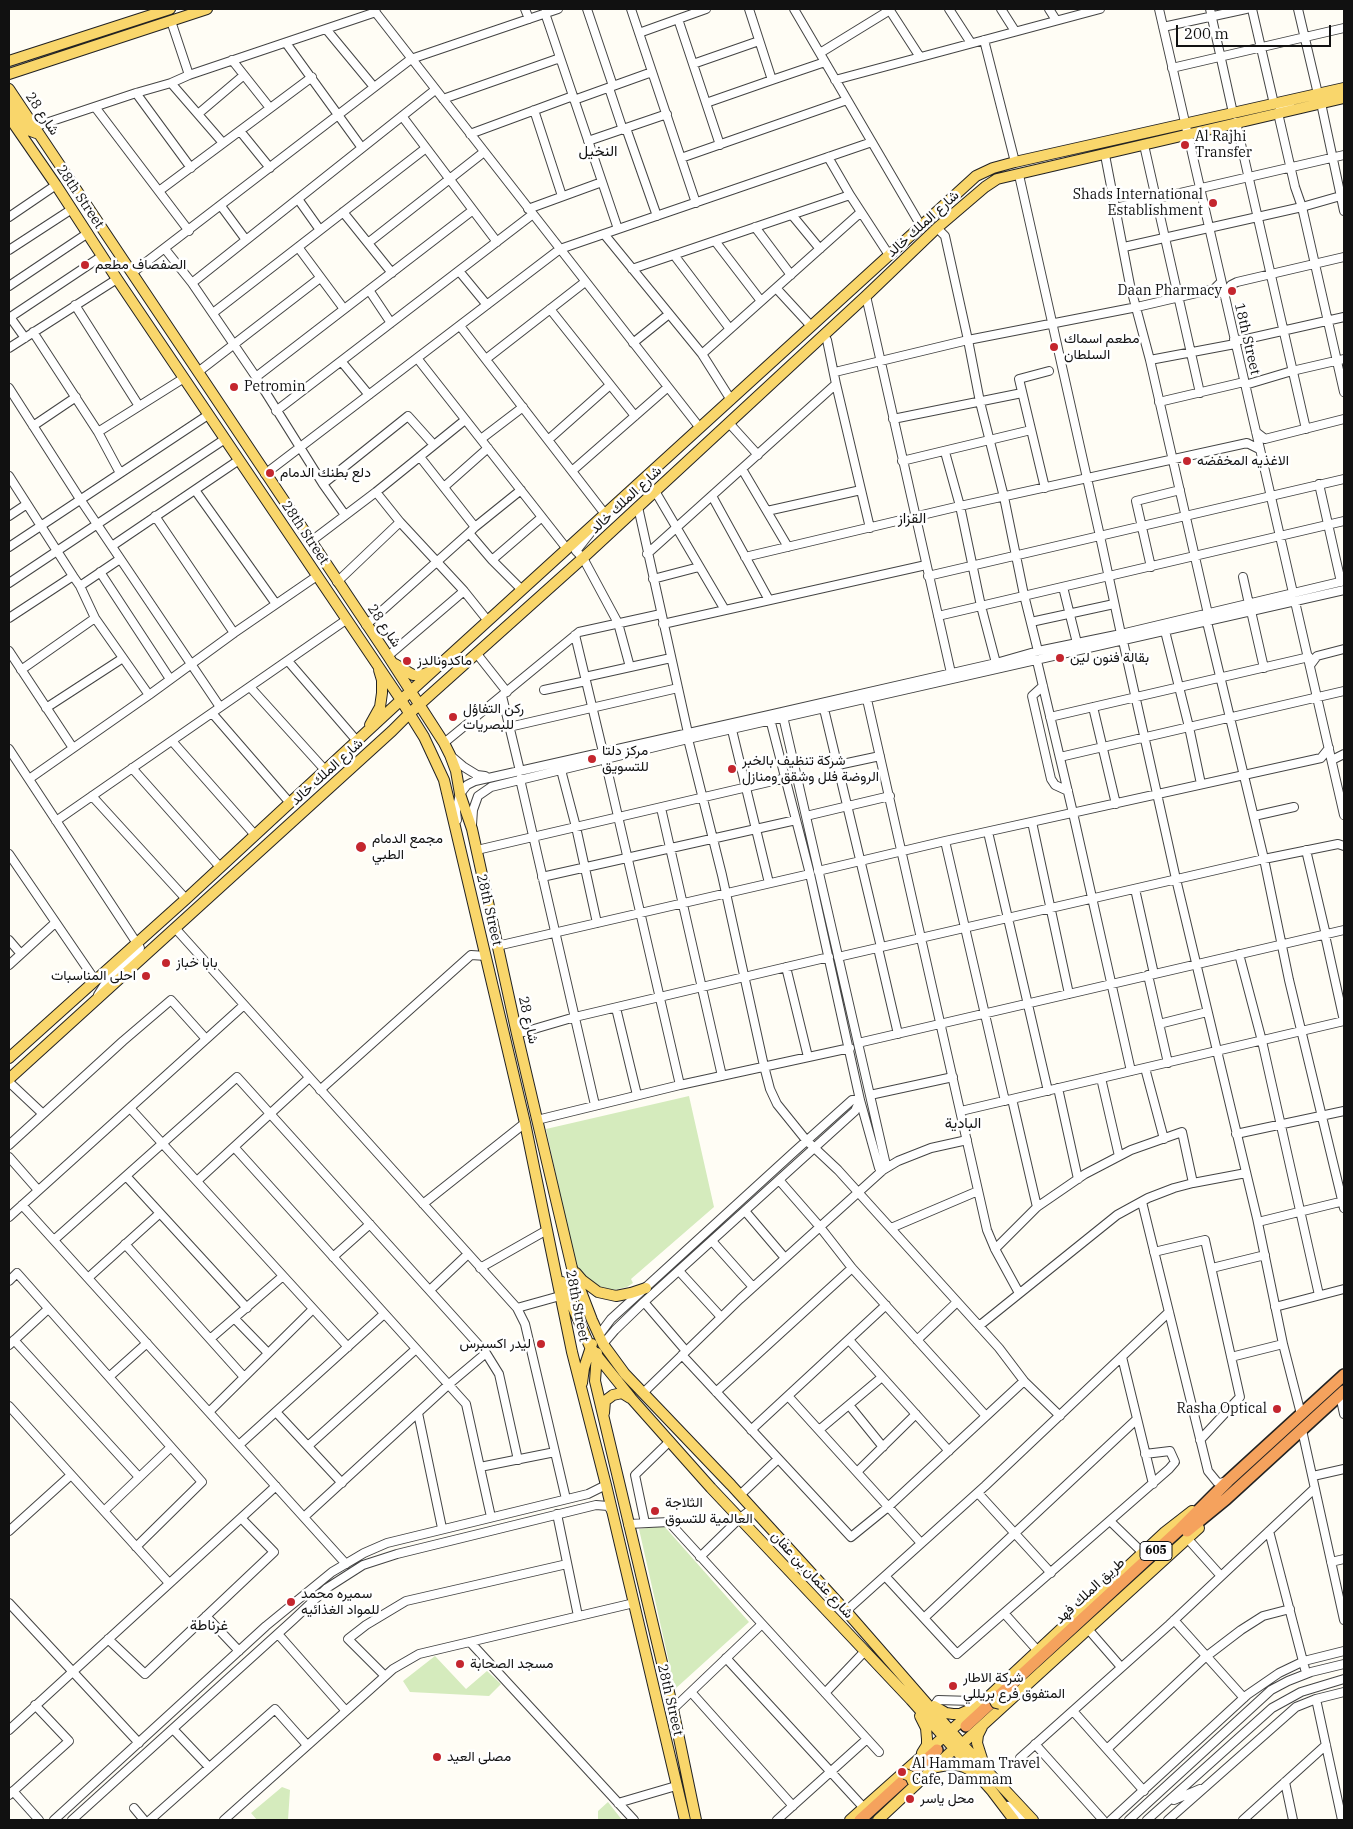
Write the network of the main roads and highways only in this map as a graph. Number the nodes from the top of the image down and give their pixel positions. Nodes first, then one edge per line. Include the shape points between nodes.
1 (170, 9) edge
2 (207, 9) edge
3 (157, 11) edge
4 (9, 61) edge
5 (9, 74) edge
6 (1344, 88) edge
7 (9, 89) edge
8 (1319, 98) junction
9 (1344, 98) edge
10 (9, 103) edge
11 (9, 117) edge
12 (1235, 117) junction
13 (36, 130) junction
14 (389, 658) junction
15 (376, 662) junction
16 (437, 669) junction
17 (411, 692) junction
18 (432, 694) junction
19 (401, 700) junction
20 (420, 706) junction
21 (410, 713) junction
22 (429, 720) junction
23 (392, 731) junction
24 (360, 737) junction
25 (424, 737) junction
26 (9, 1058) edge
27 (9, 1081) edge
28 (555, 1266) junction
29 (572, 1268) junction
30 (646, 1288) road end
31 (601, 1340) junction
32 (593, 1351) junction
33 (1344, 1375) edge
34 (581, 1390) junction
35 (1342, 1393) edge
36 (631, 1398) junction
37 (604, 1418) junction
38 (1210, 1498) junction
39 (1226, 1499) junction
40 (911, 1700) junction
41 (993, 1700) junction
42 (930, 1704) junction
43 (984, 1723) junction
44 (947, 1733) junction
45 (958, 1746) junction
46 (919, 1758) junction
47 (933, 1768) junction
48 (982, 1773) junction
49 (902, 1775) junction
50 (912, 1786) junction
51 (685, 1820) edge
52 (696, 1820) edge
53 (850, 1820) edge
54 (860, 1820) edge
55 (869, 1820) edge
56 (878, 1820) edge
57 (1014, 1820) edge
58 (1033, 1820) edge

1 - 3 main road
2 - 5 main road
3 - 4 main road
6 - 8 main road, شارع الملك خالد
7 - 13 main road, شارع 28
8 - 9 main road, شارع الملك خالد
8 - 12 main road, شارع الملك خالد
10 - 13 main road via 28,130
11 - 15 main road, 28th Street
12 - 16 main road, شارع الملك خالد via 1185,123 1015,162 976,176
12 - 18 main road, شارع الملك خالد via 1188,135 1020,174 985,187
13 - 14 main road, شارع 28
14 - 16 main road via 413,675
14 - 17 main road, شارع 28
15 - 19 main road, 28th Street
15 - 24 main road via 382,680 380,707
16 - 17 main road, شارع الملك خالد
17 - 19 main road, شارع الملك خالد
17 - 20 main road, شارع 28
18 - 20 main road, شارع الملك خالد
18 - 22 main road via 427,701
19 - 21 main road, 28th Street
19 - 24 main road, شارع الملك خالد
20 - 21 main road, شارع الملك خالد
20 - 22 main road, شارع 28
21 - 23 main road, شارع الملك خالد
21 - 25 main road, 28th Street
22 - 29 main road, شارع 28 via 450,755 472,830
23 - 25 main road via 410,729
23 - 27 main road, شارع الملك خالد
24 - 26 main road, شارع الملك خالد
25 - 28 main road, 28th Street via 444,780 458,834
28 - 32 main road, شارع عثمان بن عفان
28 - 34 main road, 28th Street
29 - 30 main road via 598,1292 616,1296
29 - 31 main road, شارع 28
31 - 32 main road
31 - 42 main road, شارع عثمان بن عفان via 625,1374
32 - 34 main road via 584,1368
32 - 36 main road, شارع عثمان بن عفان
32 - 37 main road, 28th Street via 595,1381
33 - 38 highway, طريق الملك فهد / 605
34 - 51 main road, 28th Street
35 - 39 highway, طريق الملك فهد / 605
36 - 37 main road via 622,1393 613,1394 605,1401
36 - 40 main road, شارع عثمان بن عفان
37 - 52 main road, 28th Street
38 - 39 highway, طريق الملك فهد / 605 via 967,1727
38 - 41 main road via 1173,1526 1037,1650
39 - 41 main road via 1088,1629
40 - 44 main road, شارع عثمان بن عفان
40 - 46 main road via 927,1733 927,1745
41 - 42 main road via 953,1714
41 - 43 main road
41 - 44 main road
42 - 44 main road, شارع عثمان بن عفان
43 - 45 main road
43 - 48 main road via 977,1743
44 - 45 main road, شارع عثمان بن عفان
44 - 46 main road
45 - 47 main road
45 - 48 main road, شارع عثمان بن عفان
46 - 49 main road
47 - 48 main road via 953,1764
47 - 50 main road
48 - 57 main road, شارع عثمان بن عفان
48 - 58 main road, شارع عثمان بن عفان
49 - 50 main road, bridge via 910,1776
49 - 53 main road
50 - 56 main road
54 - 55 highway via 938,1752

